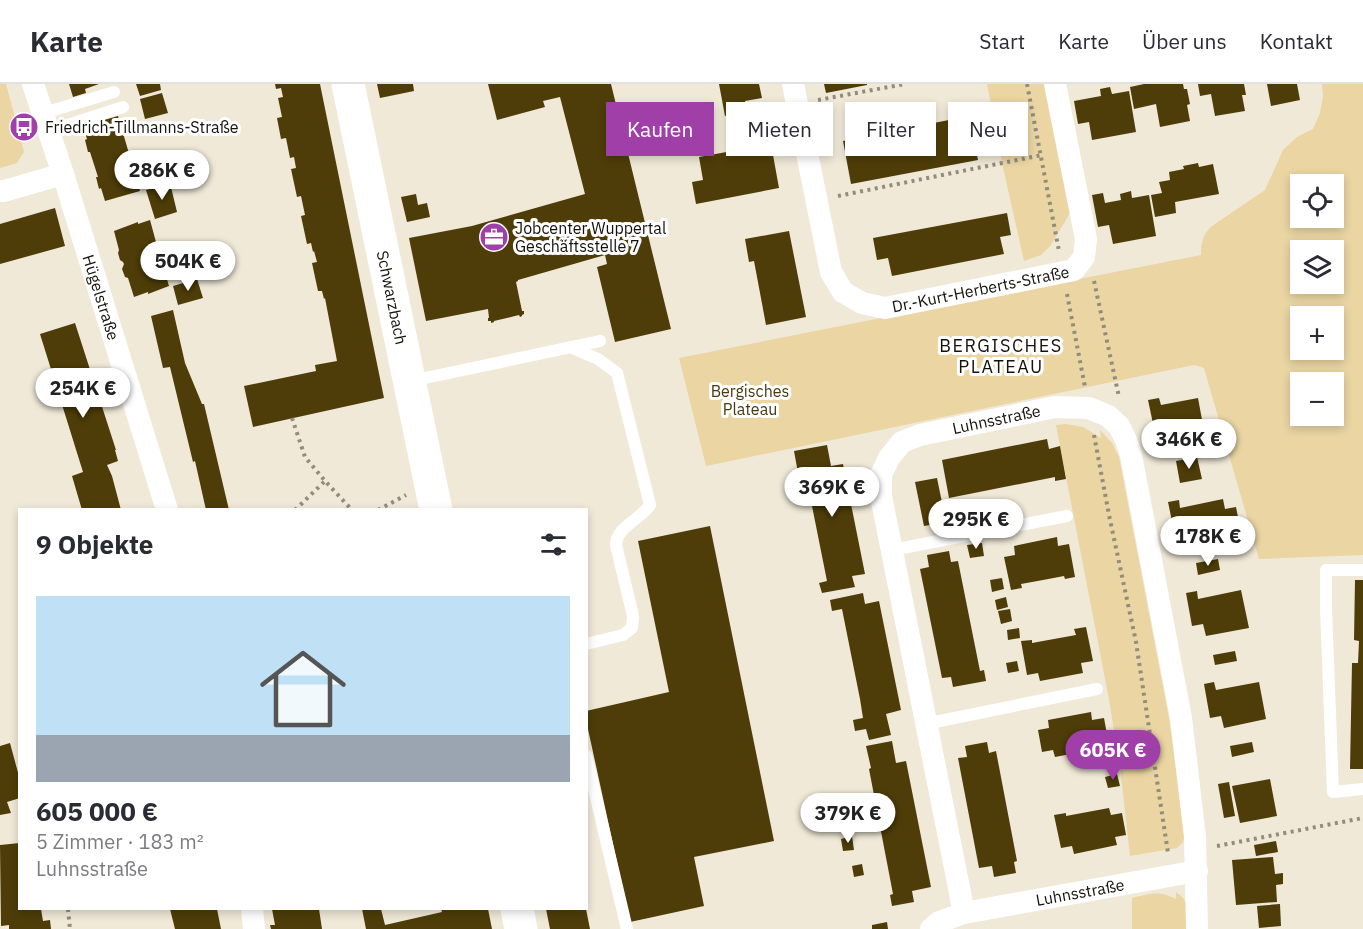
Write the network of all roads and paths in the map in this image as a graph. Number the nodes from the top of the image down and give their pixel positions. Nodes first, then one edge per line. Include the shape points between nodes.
1 (33, 84) edge
2 (348, 84) edge
3 (905, 84) edge
4 (1027, 84) edge
5 (1055, 84) edge
6 (114, 92) dead end
7 (795, 94) edge
8 (123, 107) dead end
9 (46, 122) junction
10 (1068, 150) junction
11 (1041, 155) junction
12 (63, 174) junction
13 (0, 190) edge
14 (816, 200) junction
15 (1086, 239) junction
16 (1063, 272) junction
17 (600, 341) dead end
18 (570, 347) junction
19 (409, 381) junction
20 (1119, 399) dead end
21 (1089, 408) junction
22 (292, 418) dead end
23 (325, 481) junction
24 (390, 503) dead end
25 (166, 508) edge
26 (297, 508) edge
27 (350, 508) edge
28 (381, 508) edge
29 (436, 508) edge
30 (1067, 516) dead end
31 (891, 550) junction
32 (1363, 570) edge
33 (588, 644) edge
34 (1097, 689) dead end
35 (926, 724) junction
36 (588, 763) edge
37 (1363, 789) edge
38 (1363, 818) edge
39 (1195, 837) junction
40 (1197, 872) junction
41 (1171, 876) junction
42 (68, 910) edge
43 (252, 910) edge
44 (517, 910) edge
45 (964, 913) junction
46 (70, 929) edge
47 (254, 929) edge
48 (521, 929) edge
49 (627, 929) edge
50 (931, 929) edge
51 (1197, 929) edge

1 - 9 street, Hügelstraße
2 - 19 street, Schwarzbach
3 - 7 path
4 - 11 path
5 - 10 street
6 - 9 lane
7 - 14 street, Dr.-Kurt-Herberts-Straße
8 - 9 lane
9 - 12 street, Hügelstraße
10 - 11 path
10 - 15 street
11 - 14 path
11 - 16 path
12 - 13 street
12 - 25 street, Hügelstraße
14 - 16 street, Dr.-Kurt-Herberts-Straße via 831,272 843,292 862,303 885,308
15 - 16 street, Dr.-Kurt-Herberts-Straße via 1084,257 1074,270
15 - 20 path
16 - 21 path
17 - 18 lane
18 - 19 lane
18 - 33 lane via 598,359 617,373 650,505 616,539 633,616 632,628 623,635
19 - 29 street, Schwarzbach
21 - 31 street, Luhnsstraße via 1055,407 902,442 888,458 881,475
21 - 39 street, Luhnsstraße via 1119,426 1131,454 1181,718
21 - 41 path via 1136,642
22 - 23 path via 306,457
23 - 26 path
23 - 27 path
24 - 28 path
30 - 31 lane
31 - 35 street, Luhnsstraße
32 - 37 lane via 1326,570 1333,792
34 - 35 lane
35 - 45 street, Luhnsstraße
36 - 49 lane
38 - 39 path via 1217,846 1214,835
39 - 40 street, Luhnsstraße
40 - 41 street, Luhnsstraße
40 - 51 street, Luhnsstraße
41 - 45 street, Luhnsstraße
42 - 46 path
43 - 47 street
44 - 48 street
45 - 50 street, Luhnsstraße

